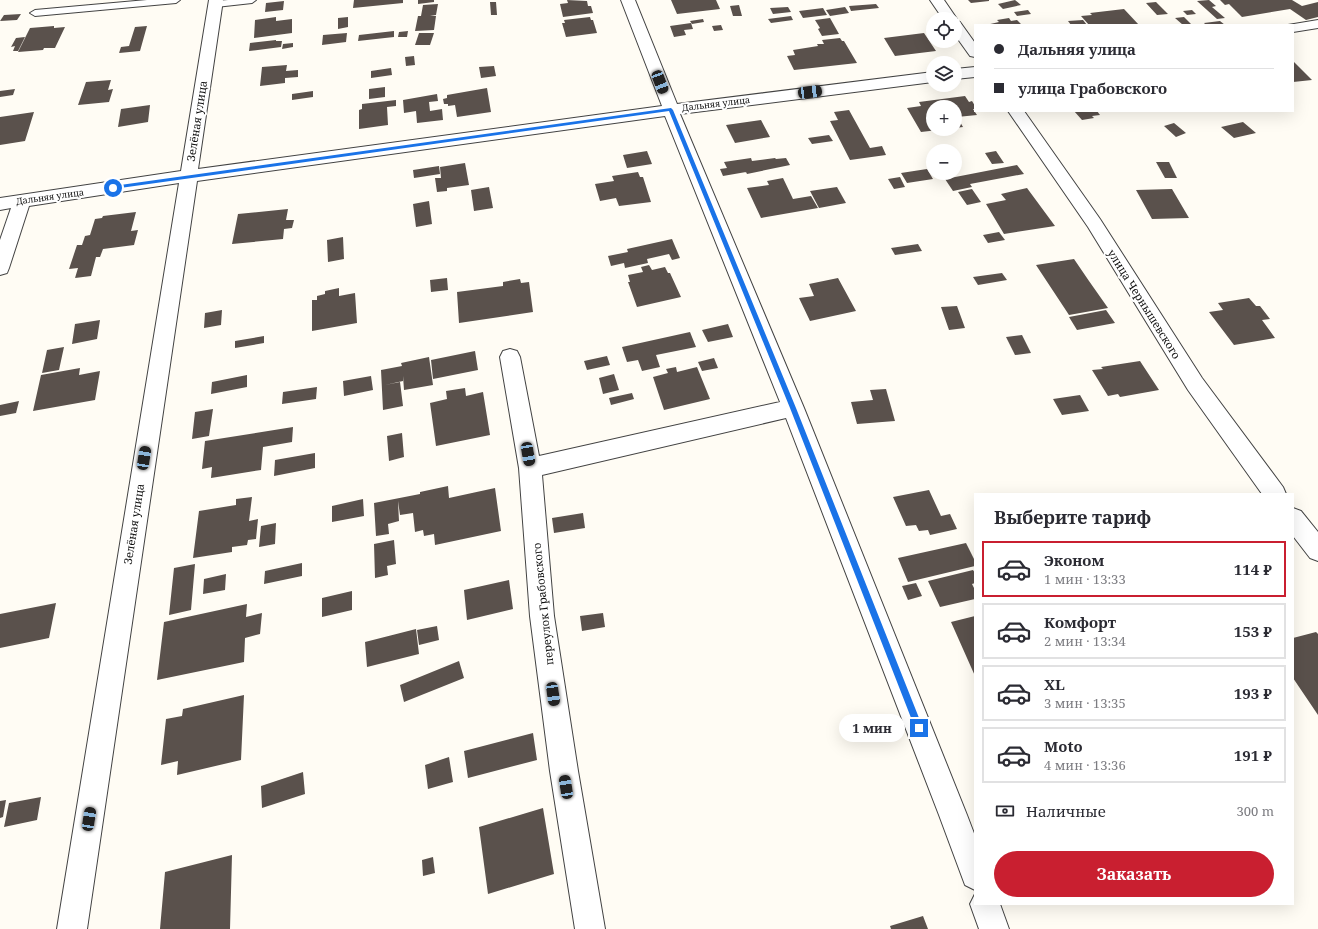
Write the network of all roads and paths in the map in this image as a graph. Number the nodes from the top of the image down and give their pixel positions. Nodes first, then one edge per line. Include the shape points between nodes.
1 (176, 0) edge
2 (252, 0) edge
3 (628, 0) edge
4 (937, 0) edge
5 (216, 2) edge
6 (945, 12) edge
7 (35, 13) dead end
8 (1318, 24) edge
9 (1294, 28) edge
10 (962, 35) edge
11 (974, 52) edge
12 (974, 72) edge
13 (962, 73) edge
14 (926, 78) edge
15 (671, 110) junction
16 (1017, 112) edge
17 (188, 176) junction
18 (22, 201) junction
19 (0, 204) edge
20 (0, 268) edge
21 (510, 357) dead end
22 (793, 408) junction
23 (530, 468) junction
24 (1274, 493) edge
25 (1294, 519) edge
26 (1318, 550) edge
27 (974, 872) edge
28 (985, 905) edge
29 (72, 929) edge
30 (590, 929) edge
31 (994, 929) edge

1 - 7 lane
2 - 5 lane
3 - 15 street
4 - 6 street
5 - 17 street, Зелёная улица
8 - 9 street
10 - 11 street
12 - 13 street
14 - 15 street, Дальняя улица
15 - 17 street, Дальняя улица
15 - 22 street
16 - 24 street, улица Чернышевского via 1090,217 1195,384
17 - 18 street, Дальняя улица
17 - 29 street, Зелёная улица
18 - 19 street, Дальняя улица
18 - 20 street
21 - 23 street, переулок Грабовского
22 - 23 street
22 - 27 street
23 - 30 street, переулок Грабовского via 543,624
25 - 26 street
28 - 31 street

